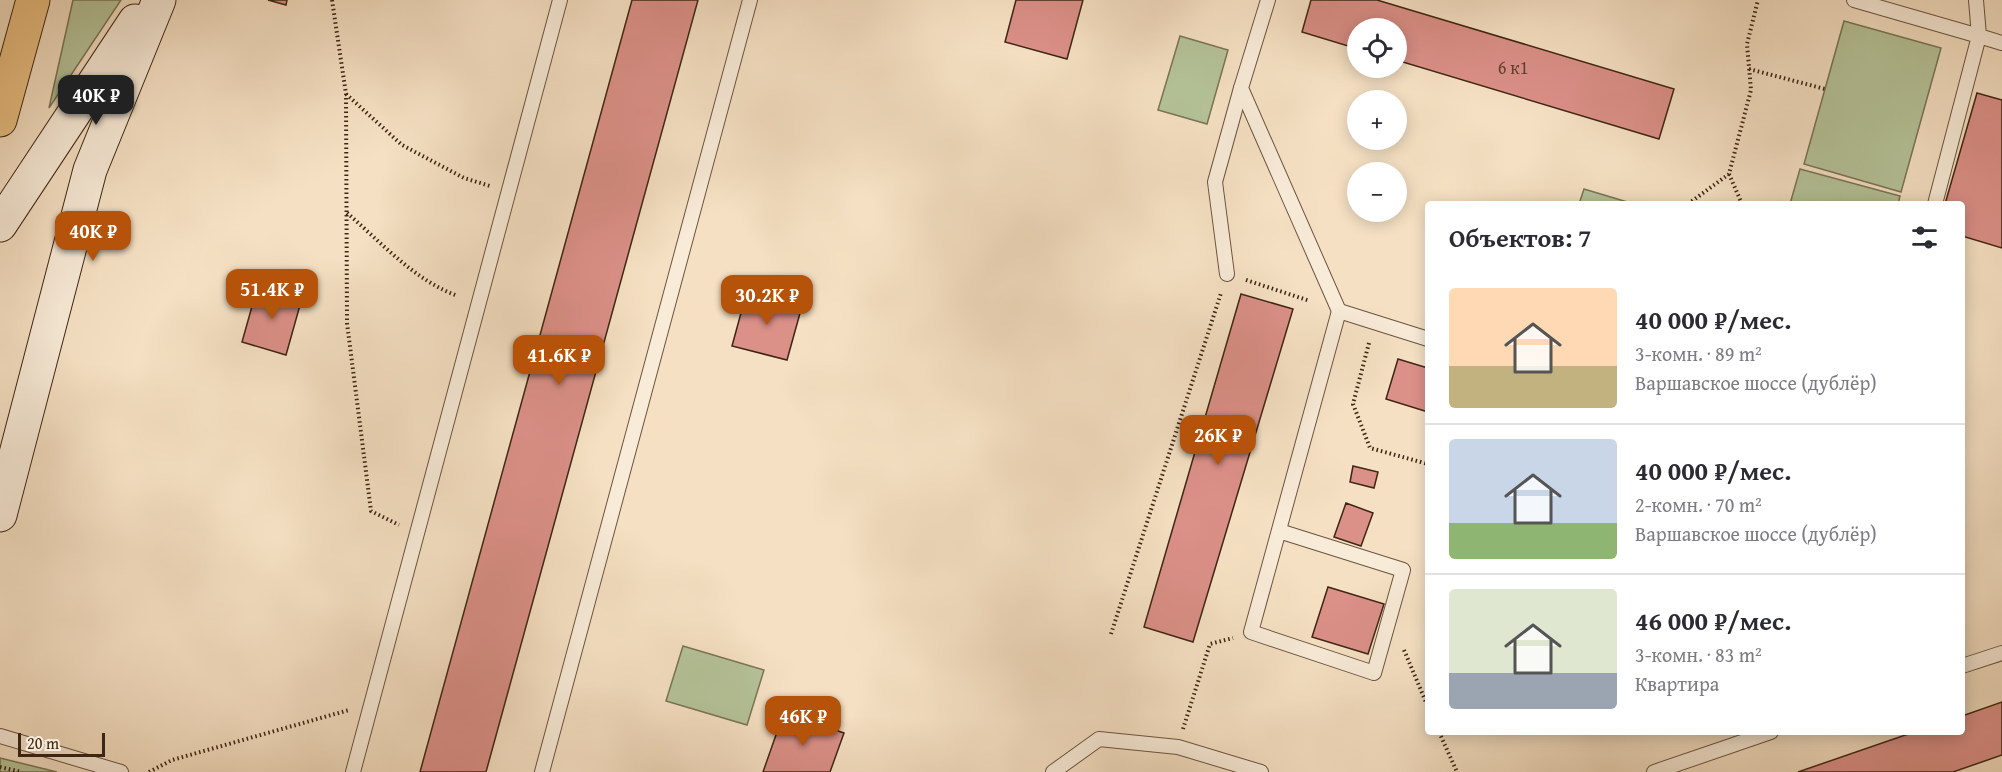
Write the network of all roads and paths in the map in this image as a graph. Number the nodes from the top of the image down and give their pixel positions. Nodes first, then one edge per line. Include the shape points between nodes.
1 (33, 0) edge
2 (149, 0) edge
3 (159, 0) edge
4 (332, 0) edge
5 (560, 0) edge
6 (750, 0) edge
7 (1268, 0) edge
8 (1758, 0) edge
9 (1854, 0) edge
10 (1976, 0) edge
11 (1979, 36) junction
12 (2002, 43) edge
13 (1749, 69) junction
14 (1241, 88) junction
15 (1825, 89) dead end
16 (346, 94) junction
17 (0, 120) edge
18 (1729, 174) junction
19 (508, 192) junction
20 (1692, 201) edge
21 (1741, 201) edge
22 (1936, 201) edge
23 (347, 212) junction
24 (0, 225) edge
25 (1227, 274) junction
26 (479, 303) junction
27 (1339, 311) junction
28 (1374, 322) junction
29 (1425, 338) edge
30 (1425, 463) edge
31 (0, 515) edge
32 (417, 531) junction
33 (1279, 531) junction
34 (1389, 620) junction
35 (1251, 632) junction
36 (1111, 634) dead end
37 (2002, 652) edge
38 (1965, 665) edge
39 (1425, 700) edge
40 (371, 704) junction
41 (1440, 735) edge
42 (1762, 735) edge
43 (0, 736) edge
44 (1178, 747) junction
45 (0, 766) edge
46 (22, 772) edge
47 (121, 772) edge
48 (149, 772) edge
49 (353, 772) edge
50 (542, 772) edge
51 (1053, 772) edge
52 (1261, 772) edge
53 (1457, 772) edge
54 (1654, 772) edge

1 - 17 main road
2 - 24 main road
3 - 31 main road via 90,170
4 - 16 path
5 - 19 lane
6 - 50 lane
7 - 14 lane
8 - 13 path via 1747,44
9 - 11 lane
10 - 11 lane
11 - 12 lane
11 - 22 lane
13 - 15 path
13 - 18 path via 1751,90
14 - 25 lane via 1215,182
14 - 27 lane
16 - 19 path via 402,145 464,178
16 - 23 path
18 - 20 path
18 - 21 path
19 - 26 lane
23 - 26 path via 418,274 442,290
23 - 32 path via 347,323 371,511
25 - 27 path
25 - 36 path
26 - 32 lane
27 - 28 lane
27 - 33 lane
28 - 29 lane
28 - 30 path via 1353,404 1370,448
32 - 40 lane
33 - 34 lane via 1403,570
33 - 35 lane
34 - 35 lane via 1374,673
34 - 39 path
35 - 44 path via 1210,644
37 - 38 lane
40 - 48 path via 172,760
40 - 49 lane
41 - 53 path
42 - 54 lane
43 - 47 lane
44 - 51 lane via 1099,739
44 - 52 lane
45 - 46 path

